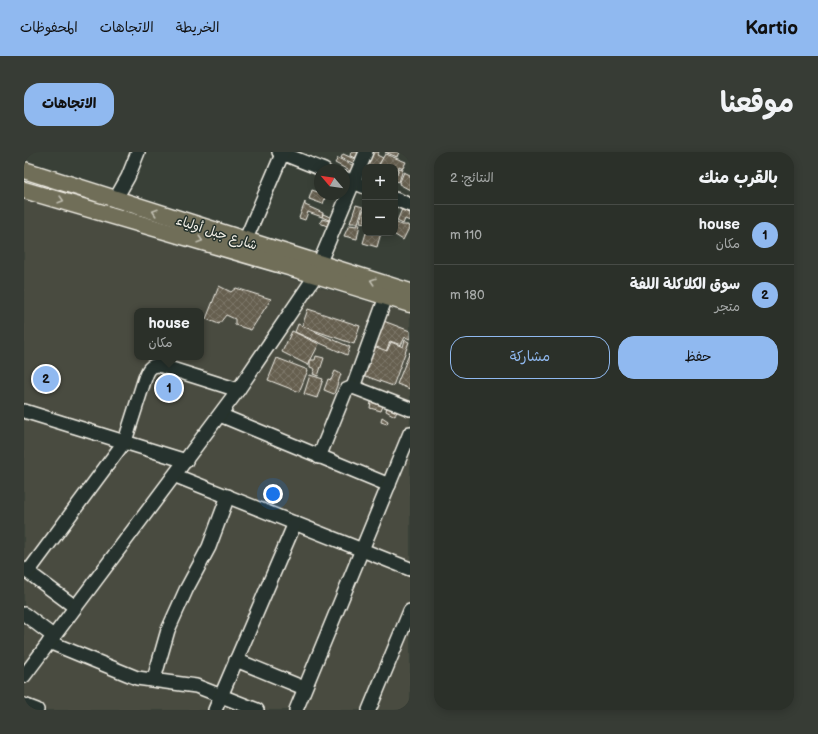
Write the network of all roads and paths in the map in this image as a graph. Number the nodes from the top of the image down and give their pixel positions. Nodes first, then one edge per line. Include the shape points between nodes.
1 (138, 152) edge
2 (281, 152) edge
3 (366, 152) edge
4 (314, 166) edge
5 (24, 170) edge
6 (354, 182) edge
7 (24, 190) edge
8 (116, 200) junction
9 (398, 200) edge
10 (410, 205) edge
11 (245, 241) junction
12 (318, 270) junction
13 (410, 292) edge
14 (386, 297) junction
15 (410, 304) edge
16 (353, 387) junction
17 (238, 390) junction
18 (410, 409) edge
19 (24, 412) edge
20 (220, 415) junction
21 (410, 433) edge
22 (125, 442) junction
23 (319, 457) junction
24 (186, 461) junction
25 (176, 476) junction
26 (389, 486) junction
27 (228, 496) junction
28 (294, 523) junction
29 (361, 550) junction
30 (410, 569) edge
31 (26, 571) edge
32 (75, 608) junction
33 (410, 611) edge
34 (24, 614) edge
35 (51, 639) junction
36 (236, 660) junction
37 (24, 676) edge
38 (154, 679) junction
39 (304, 688) junction
40 (221, 695) junction
41 (24, 705) edge
42 (37, 710) edge
43 (215, 710) edge
44 (257, 710) edge
45 (297, 710) edge
46 (369, 710) edge

1 - 8 street
2 - 4 street
2 - 11 street
3 - 6 street
5 - 8 main road, شارع جبل أولياء
6 - 12 street
7 -> 12 main road, شارع جبل أولياء
11 -> 8 main road, شارع جبل أولياء
9 - 10 street
11 - 12 main road, شارع جبل أولياء
13 -> 12 main road, شارع جبل أولياء
12 - 14 main road, شارع جبل أولياء
12 - 17 street
14 - 15 main road, شارع جبل أولياء
14 - 16 street
16 - 18 street
16 - 23 street via 346,390
17 - 20 street
17 - 22 street via 154,365 144,378
19 - 22 street
20 - 23 street
20 - 24 street
21 - 26 street
22 - 24 street
22 - 31 street
23 - 26 street
24 - 25 street
25 - 27 street
25 - 32 street
26 - 29 street
27 - 28 street
27 - 38 street via 209,547 168,630
28 - 29 street
28 - 36 street
29 - 30 street
29 - 39 street
31 - 32 street
32 - 35 street
33 - 46 street
34 - 35 street
35 - 37 street
35 - 38 street via 137,678
36 - 39 street
36 - 40 street
38 - 40 street via 196,686
39 - 45 street
40 - 43 street
40 - 44 street
41 - 42 street

